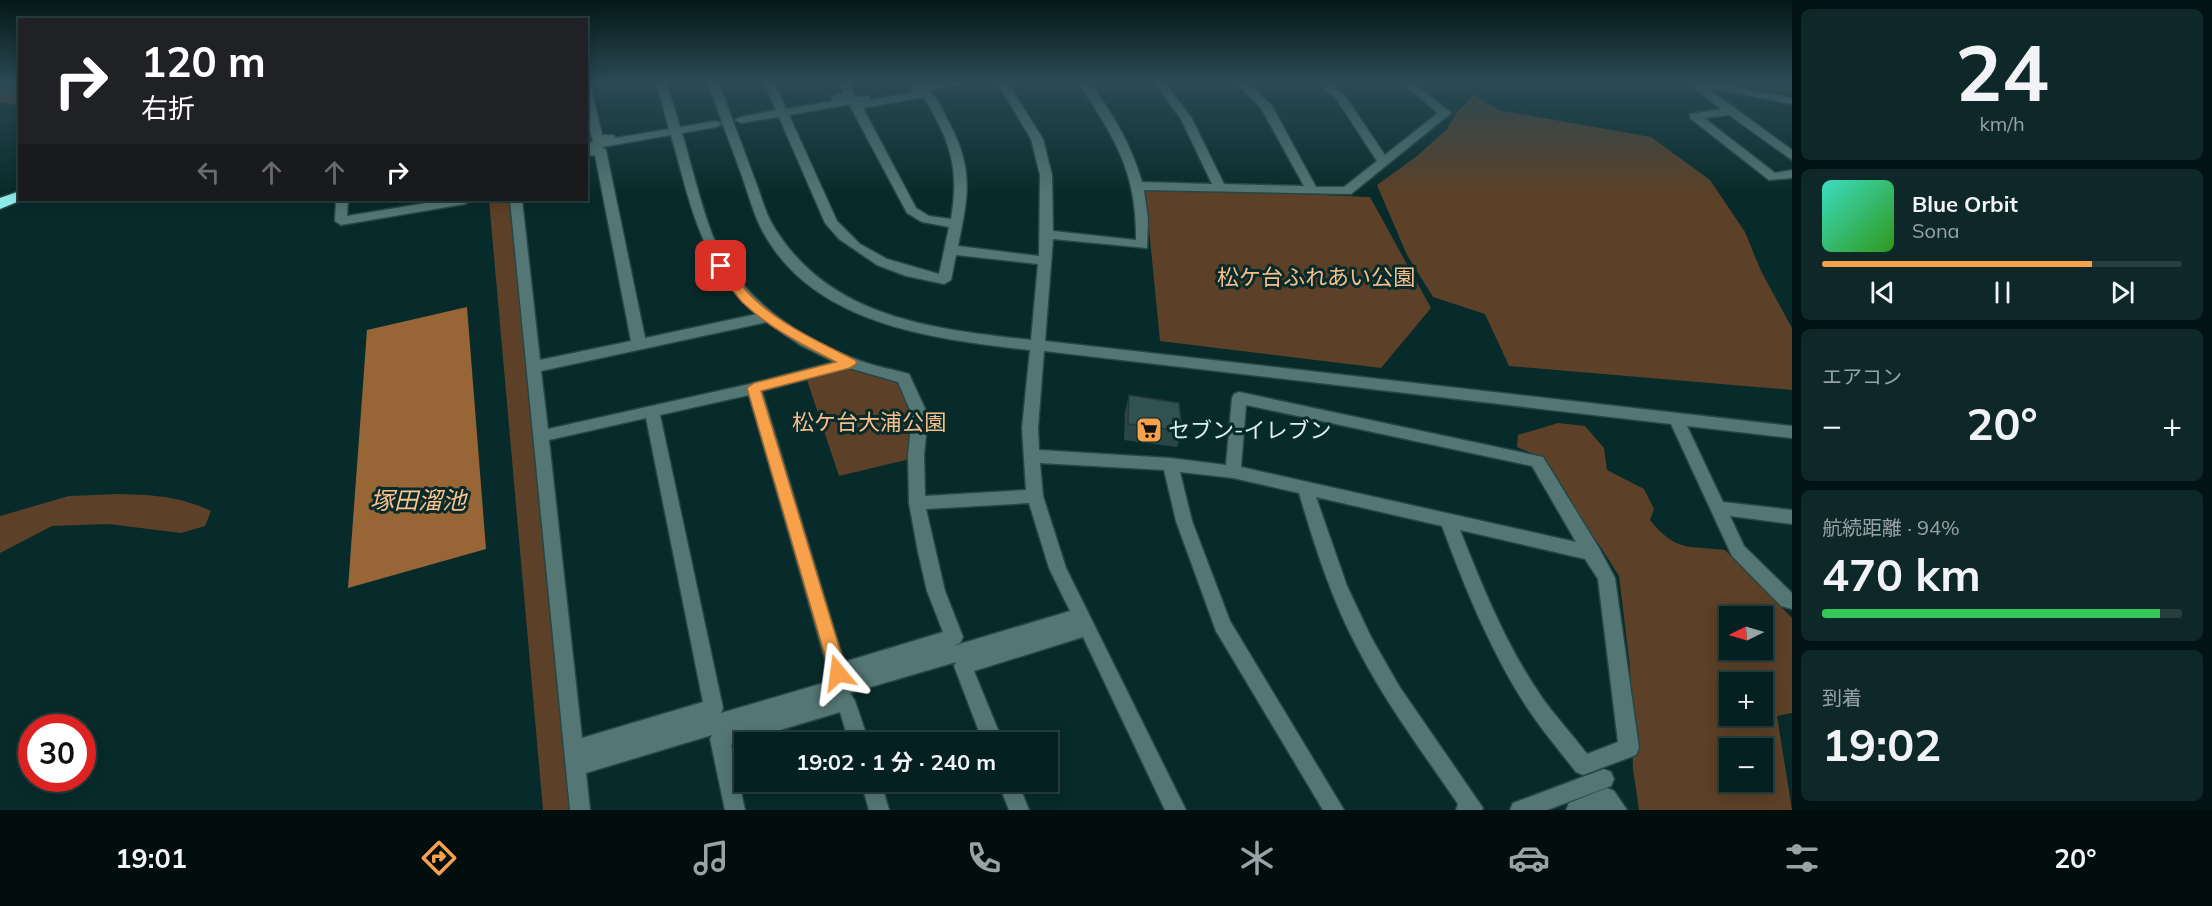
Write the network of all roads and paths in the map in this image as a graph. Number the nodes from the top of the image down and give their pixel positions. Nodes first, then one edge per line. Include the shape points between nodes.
1 (593, 120) edge
2 (672, 120) edge
3 (728, 120) edge
4 (785, 120) edge
5 (863, 120) edge
6 (943, 120) edge
7 (1027, 120) edge
8 (1111, 120) edge
9 (1187, 120) edge
10 (1274, 120) edge
11 (1356, 120) edge
12 (1437, 120) edge
13 (1699, 120) edge
14 (1743, 120) edge
15 (716, 124) dead end
16 (675, 129) junction
17 (588, 147) edge
18 (588, 153) edge
19 (1792, 156) edge
20 (1384, 162) junction
21 (1792, 174) edge
22 (1137, 186) junction
23 (1220, 188) junction
24 (1312, 190) junction
25 (18, 196) edge
26 (342, 201) edge
27 (453, 201) edge
28 (516, 201) edge
29 (430, 203) edge
30 (0, 204) edge
31 (956, 224) junction
32 (1047, 234) junction
33 (952, 250) junction
34 (1045, 261) junction
35 (768, 317) junction
36 (639, 344) junction
37 (1036, 345) junction
38 (850, 363) junction
39 (534, 367) junction
40 (754, 388) junction
41 (652, 411) junction
42 (1676, 419) junction
43 (1792, 432) edge
44 (541, 436) junction
45 (1031, 456) junction
46 (1170, 464) junction
47 (1233, 472) junction
48 (1305, 488) junction
49 (1035, 496) junction
50 (917, 503) junction
51 (1719, 508) junction
52 (1792, 517) edge
53 (1449, 522) junction
54 (1593, 553) junction
55 (1792, 601) edge
56 (1084, 622) junction
57 (743, 732) edge
58 (856, 732) edge
59 (989, 732) edge
60 (734, 735) edge
61 (574, 758) junction
62 (1604, 779) dead end
63 (874, 792) edge
64 (1012, 792) edge
65 (580, 810) edge
66 (735, 810) edge
67 (879, 810) edge
68 (1019, 810) edge
69 (1176, 810) edge
70 (1334, 810) edge
71 (1466, 810) edge
72 (1520, 810) edge
73 (1576, 810) edge
74 (1617, 810) edge

1 - 16 street via 597,140
2 - 16 street
3 - 37 street via 766,225 778,246 806,277 852,306 909,327
4 - 33 street via 820,203 846,241 887,266 945,280
5 - 31 street via 911,210 926,219
6 - 31 street via 955,147 962,185
7 - 32 street via 1046,175
8 - 22 street via 1128,155
9 - 23 street via 1201,142
10 - 24 street
11 - 20 street
12 - 20 street
13 - 21 street via 1773,177
14 - 19 street
15 - 16 street
16 - 17 street
16 - 35 street via 714,255 745,298
18 - 36 street via 600,150
20 - 24 street via 1347,191
22 - 23 street
22 - 32 street via 1143,245
23 - 24 street
25 - 30 highway
26 - 29 street via 341,221
27 - 29 street
28 - 39 street
31 - 33 street
32 - 34 street
33 - 34 street
34 - 37 street
35 - 36 street
35 - 38 street
36 - 39 street
37 - 42 street
37 - 45 street
38 - 40 street
38 - 50 street via 904,378 920,415
39 - 44 street
40 - 41 street
40 - 50 street via 838,673 954,637 936,591
41 - 44 street
41 - 61 street via 714,708
42 - 43 street
42 - 51 street
44 - 61 street
45 - 46 street
45 - 49 street
46 - 47 street
46 - 70 street via 1184,521 1222,625
47 - 48 street
47 - 54 street via 1239,398 1537,461
48 - 53 street
48 - 71 street via 1328,563 1352,620 1391,689 1473,808
49 - 50 street
49 - 56 street via 1058,568
51 - 52 street
51 - 55 street via 1738,551 1787,601
53 - 54 street
53 - 54 street via 1474,585 1528,692 1583,765 1629,748 1606,578
56 - 59 street via 963,666
56 - 61 street
56 - 69 street
57 - 58 street via 846,701
60 - 66 street via 720,739
61 - 65 street
62 - 72 street
63 - 67 street
64 - 68 street
73 - 74 street via 1607,798

